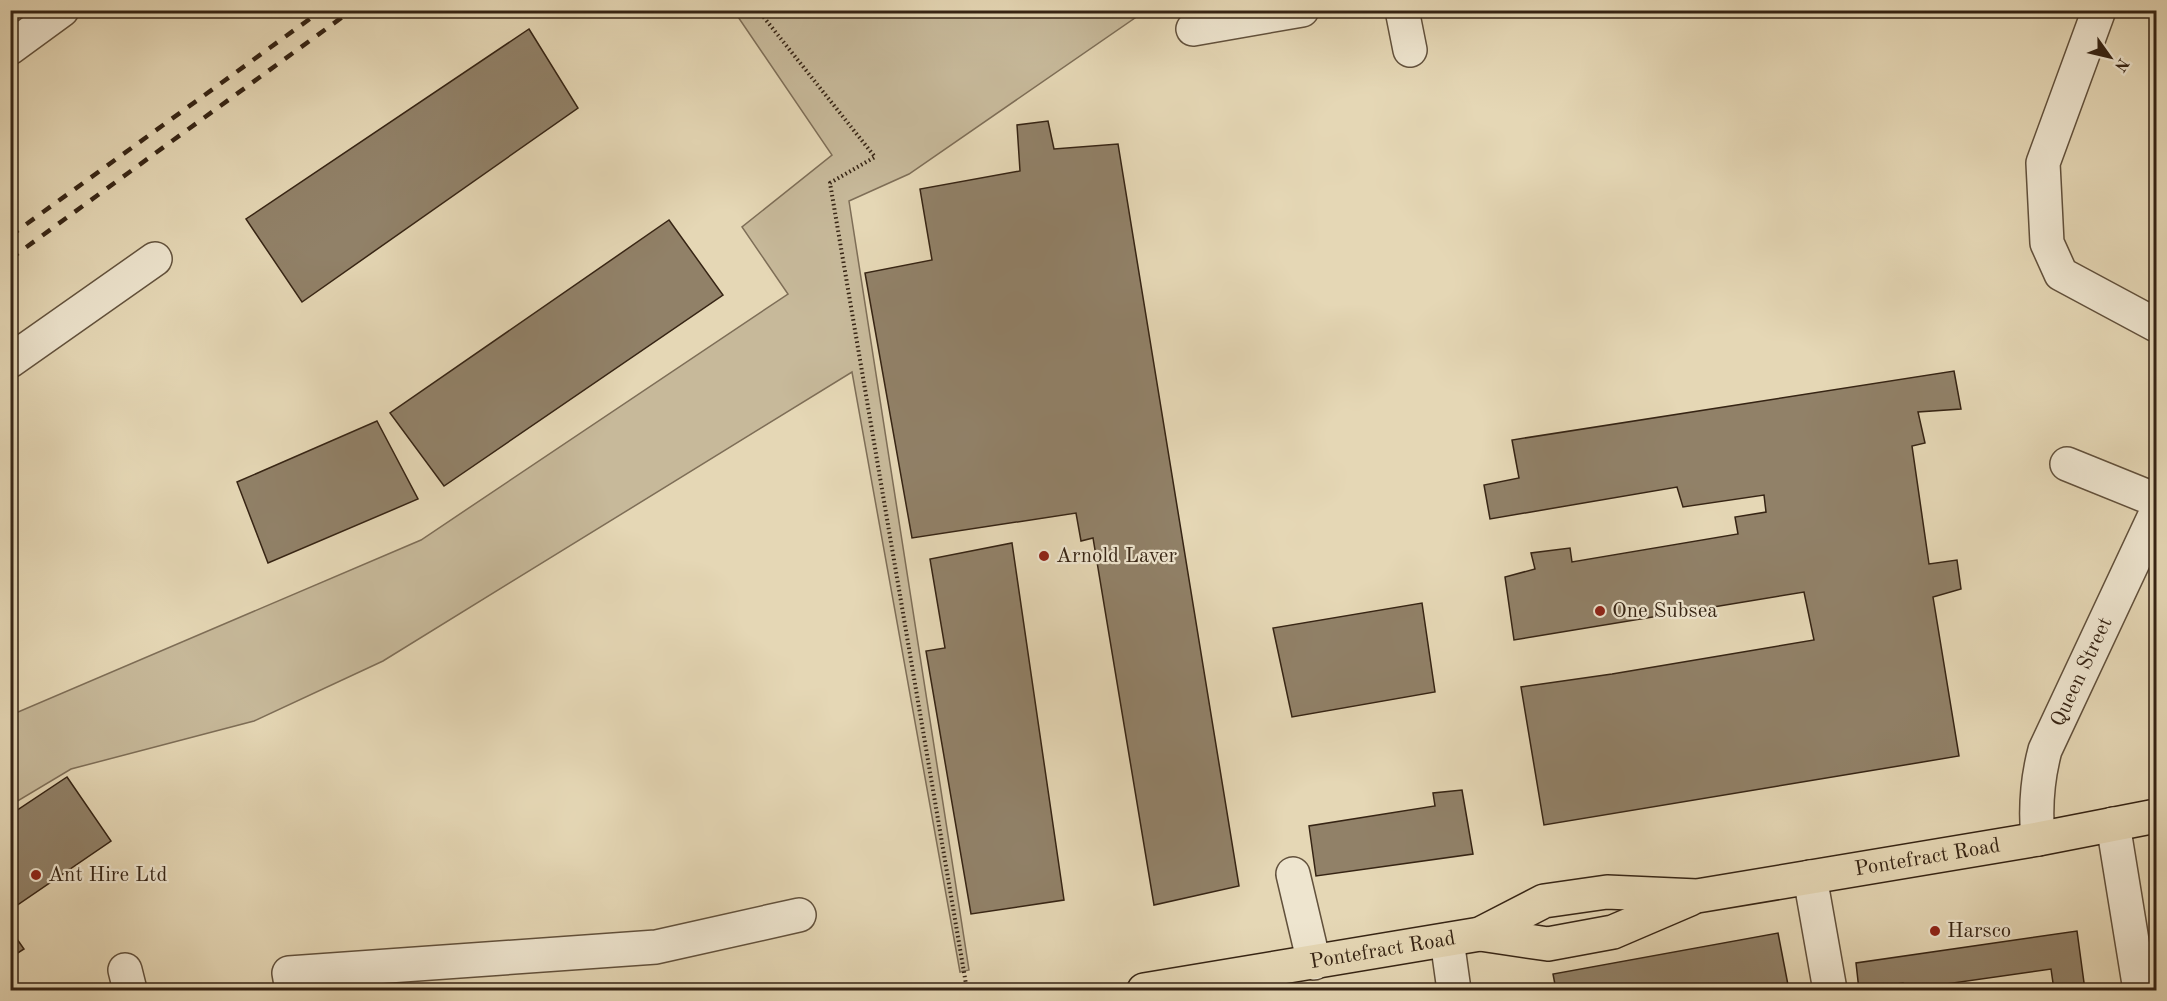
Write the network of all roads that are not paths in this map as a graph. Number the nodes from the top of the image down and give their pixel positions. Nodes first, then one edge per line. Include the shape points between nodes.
1 (62, 10) edge
2 (1302, 10) edge
3 (1402, 10) edge
4 (2099, 10) edge
5 (1193, 29) dead end
6 (10, 48) edge
7 (1410, 50) dead end
8 (155, 259) dead end
9 (2157, 325) edge
10 (10, 361) edge
11 (2067, 464) dead end
12 (2157, 500) edge
13 (2157, 513) edge
14 (2157, 816) edge
15 (2114, 824) junction
16 (2038, 839) junction
17 (1293, 874) dead end
18 (1810, 877) junction
19 (799, 915) dead end
20 (1447, 940) junction
21 (1314, 963) junction
22 (292, 990) edge
23 (1144, 990) edge
24 (1454, 990) edge
25 (1830, 990) edge
26 (2140, 990) edge

1 - 6 street
2 - 5 street
3 - 7 street
4 - 9 street via 2043,162 2047,243 2061,274
8 - 10 street
11 - 12 street
13 - 16 street, Queen Street via 2045,750 2036,798
14 - 15 main road, Pontefract Road
15 - 16 main road, Pontefract Road
15 - 26 street
16 - 18 main road, Pontefract Road
17 - 21 street
18 - 20 main road, Pontefract Road via 1697,896 1613,932 1548,944 1480,934
18 - 25 street
19 - 22 street via 656,947 289,973
20 - 21 main road, Pontefract Road
20 - 24 street
21 - 23 main road, Pontefract Road

